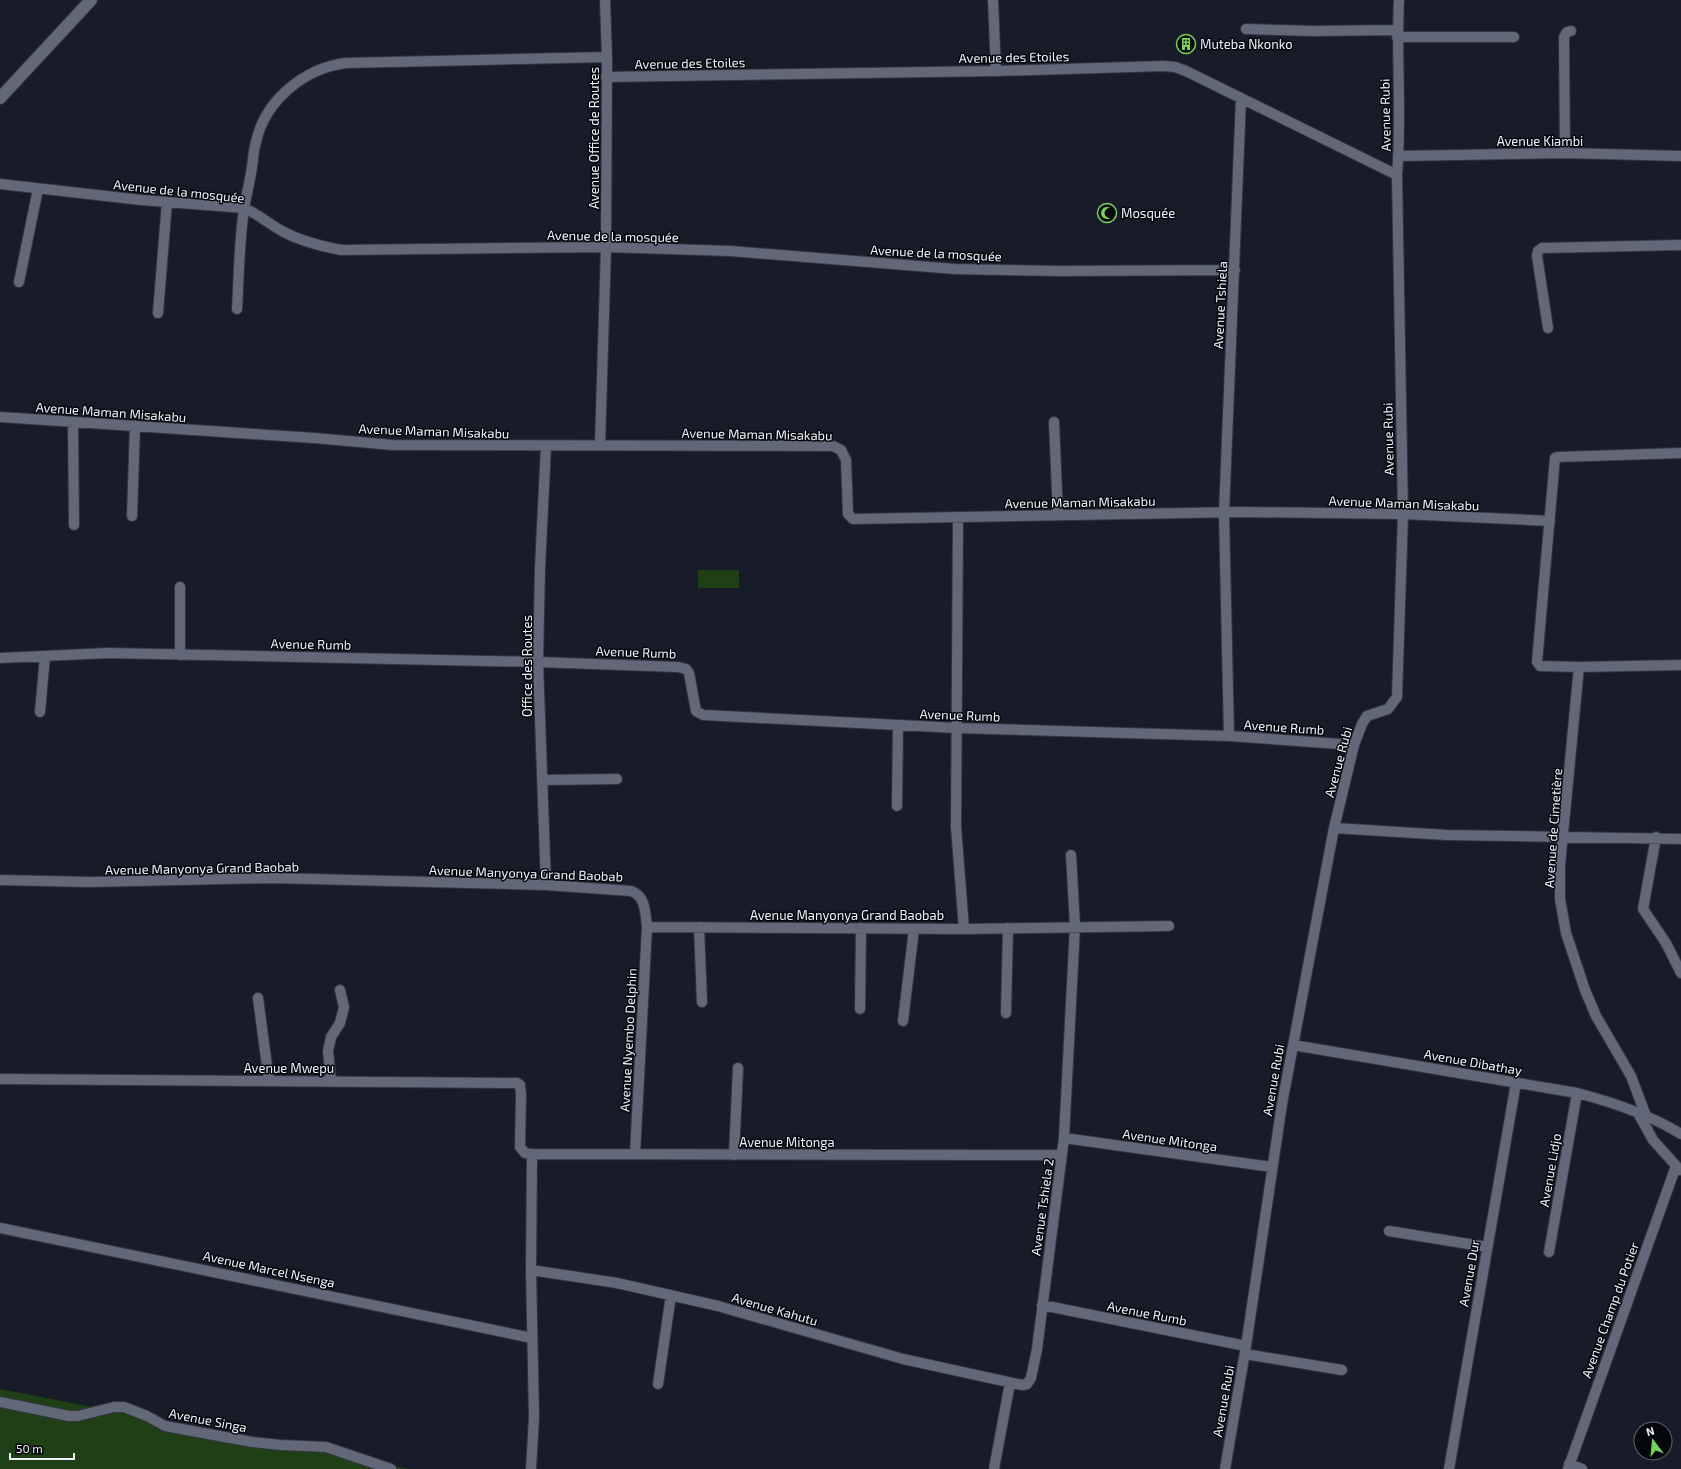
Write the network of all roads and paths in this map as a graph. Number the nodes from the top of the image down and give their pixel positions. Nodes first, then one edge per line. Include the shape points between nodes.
1 (91, 0) edge
2 (605, 0) edge
3 (993, 0) edge
4 (1399, 0) edge
5 (1246, 29) dead end
6 (1571, 31) dead end
7 (1397, 34) junction
8 (1514, 37) dead end
9 (607, 57) junction
10 (996, 71) junction
11 (606, 77) junction
12 (0, 98) edge
13 (1242, 98) junction
14 (1565, 153) junction
15 (1399, 156) junction
16 (1681, 156) edge
17 (1397, 176) junction
18 (0, 184) edge
19 (38, 189) junction
20 (167, 202) junction
21 (244, 208) junction
22 (1681, 245) edge
23 (606, 247) junction
24 (1235, 270) junction
25 (19, 282) dead end
26 (238, 309) dead end
27 (158, 313) dead end
28 (1548, 328) dead end
29 (0, 417) edge
30 (73, 422) junction
31 (1054, 422) dead end
32 (135, 426) junction
33 (600, 445) junction
34 (546, 446) junction
35 (1681, 453) edge
36 (1224, 513) junction
37 (1403, 514) junction
38 (1058, 515) junction
39 (132, 516) dead end
40 (958, 517) junction
41 (1550, 521) junction
42 (74, 525) dead end
43 (180, 587) dead end
44 (180, 655) junction
45 (45, 656) junction
46 (0, 658) edge
47 (538, 662) junction
48 (1681, 665) edge
49 (1579, 668) junction
50 (40, 712) dead end
51 (898, 725) junction
52 (957, 728) junction
53 (1230, 736) junction
54 (1354, 745) junction
55 (618, 779) dead end
56 (542, 780) junction
57 (897, 806) dead end
58 (1334, 828) junction
59 (1564, 836) junction
60 (1656, 837) junction
61 (1681, 839) edge
62 (1071, 855) dead end
63 (0, 880) edge
64 (546, 885) junction
65 (1075, 926) junction
66 (1169, 926) dead end
67 (647, 927) junction
68 (699, 927) junction
69 (861, 928) junction
70 (914, 928) junction
71 (1008, 928) junction
72 (964, 929) junction
73 (1681, 973) edge
74 (340, 990) dead end
75 (258, 998) dead end
76 (702, 1002) dead end
77 (860, 1009) dead end
78 (1006, 1013) dead end
79 (903, 1021) dead end
80 (1293, 1045) junction
81 (738, 1068) dead end
82 (0, 1079) edge
83 (269, 1081) junction
84 (331, 1081) junction
85 (1516, 1082) junction
86 (1577, 1093) junction
87 (1642, 1115) junction
88 (1681, 1134) edge
89 (1064, 1138) junction
90 (532, 1154) junction
91 (635, 1154) junction
92 (734, 1155) junction
93 (1062, 1155) junction
94 (1272, 1167) junction
95 (1678, 1169) edge
96 (0, 1228) edge
97 (1389, 1230) dead end
98 (1487, 1247) junction
99 (1549, 1252) dead end
100 (531, 1270) junction
101 (671, 1295) junction
102 (1042, 1305) junction
103 (532, 1338) junction
104 (1245, 1350) junction
105 (1342, 1370) dead end
106 (1010, 1383) junction
107 (658, 1384) dead end
108 (0, 1402) edge
109 (1568, 1466) edge
110 (391, 1469) edge
111 (531, 1469) edge
112 (994, 1469) edge
113 (1225, 1469) edge
114 (1449, 1469) edge
115 (1582, 1469) edge

1 - 12 street
2 - 9 street, Avenue Office de Routes
3 - 10 street
4 - 7 street, Avenue Rubi
5 - 7 street
6 - 14 street via 1564,37
7 - 8 street
7 - 15 street, Avenue Rubi
9 - 11 street, Avenue Office de Routes
9 - 21 street via 346,62 316,71 282,96 266,116 256,142
10 - 11 street, Avenue des Etoiles
10 - 13 street, Avenue des Etoiles via 1175,67
11 - 23 street, Avenue Office de Routes
13 - 17 street, Avenue des Etoiles
13 - 24 street, Avenue Tshiela
14 - 15 street, Avenue Kiambi
14 - 16 street, Avenue Kiambi
15 - 17 street, Avenue Rubi
17 - 37 street, Avenue Rubi
18 - 19 street, Avenue de la mosquée
19 - 20 street, Avenue de la mosquée
19 - 25 street
20 - 21 street, Avenue de la mosquée
20 - 27 street
21 - 23 street, Avenue de la mosquée via 294,236 318,246 341,250
21 - 26 street
22 - 28 street via 1538,250
23 - 24 street, Avenue de la mosquée via 730,251 955,269
23 - 33 street, Avenue Office de Routes
24 - 36 street, Avenue Tshiela
29 - 30 street, Avenue Maman Misakabu
30 - 32 street, Avenue Maman Misakabu
30 - 42 street
31 - 38 street
32 - 34 street, Avenue Maman Misakabu via 392,445
32 - 39 street
33 - 34 street, Avenue Maman Misakabu
33 - 40 street, Avenue Maman Misakabu via 833,446 840,450 846,460 848,514 851,518
34 - 47 street, Office des Routes
35 - 41 street via 1558,457 1554,461
36 - 37 street, Avenue Maman Misakabu
36 - 38 street, Avenue Maman Misakabu
36 - 53 street, Avenue Tshiela
37 - 41 street, Avenue Maman Misakabu
37 - 54 street, Avenue Rubi via 1397,697 1388,709 1367,716
38 - 40 street, Avenue Maman Misakabu
40 - 52 street
41 - 49 street via 1537,663 1540,666
43 - 44 street
44 - 45 street, Avenue Rumb via 108,653
44 - 47 street, Avenue Rumb
45 - 46 street, Avenue Rumb
45 - 50 street
47 - 51 street, Avenue Rumb via 686,669 690,677 696,711 703,715
47 - 56 street, Office des Routes
48 - 49 street
49 - 59 street, Avenue de Cimetière
51 - 52 street, Avenue Rumb
51 - 57 street
52 - 53 street, Avenue Rumb
52 - 72 street via 956,827
53 - 54 street, Avenue Rumb
54 - 58 street, Avenue Rubi
55 - 56 street
56 - 64 street, Office des Routes
58 - 59 street via 1446,835
58 - 80 street, Avenue Rubi
59 - 60 street
59 - 87 street, Avenue de Cimetière via 1560,864 1560,898 1566,933 1596,1016 1631,1076
60 - 61 street
60 - 73 street via 1643,909 1666,943
62 - 65 street, Avenue Tshiela 2
63 - 64 street, Avenue Manyonya Grand Baobab via 89,882 272,878
64 - 67 street, Avenue Manyonya Grand Baobab via 637,893 642,899
65 - 66 street, Avenue Manyonya Grand Baobab
65 - 71 street, Avenue Manyonya Grand Baobab
65 - 89 street, Avenue Tshiela 2
67 - 68 street, Avenue Manyonya Grand Baobab
67 - 91 street, Avenue Nyembo Delphin
68 - 69 street, Avenue Manyonya Grand Baobab
68 - 76 street
69 - 70 street, Avenue Manyonya Grand Baobab
69 - 77 street
70 - 72 street, Avenue Manyonya Grand Baobab
70 - 79 street
71 - 72 street, Avenue Manyonya Grand Baobab
71 - 78 street
74 - 84 street via 344,1007 328,1051
75 - 83 street
80 - 85 street, Avenue Dibathay
80 - 94 street, Avenue Rubi
81 - 92 street
82 - 83 street, Avenue Mwepu
83 - 84 street, Avenue Mwepu
84 - 90 street, Avenue Mwepu via 516,1083 521,1088 520,1143 523,1152
85 - 86 street, Avenue Dibathay
85 - 98 street, Avenue Dur
86 - 87 street, Avenue Dibathay
86 - 99 street, Avenue Lidjo
87 - 88 street, Avenue Dibathay
87 - 95 street, Avenue de Cimetière via 1653,1140
89 - 93 street, Avenue Tshiela 2
89 - 94 street, Avenue Mitonga
90 - 91 street, Avenue Mitonga
90 - 100 street
91 - 92 street, Avenue Mitonga
92 - 93 street, Avenue Mitonga
93 - 102 street, Avenue Tshiela 2
94 - 104 street, Avenue Rubi
95 - 109 street, Avenue Champ du Potier
96 - 103 street, Avenue Marcel Nsenga
97 - 98 street
98 - 114 street, Avenue Dur
100 - 101 street, Avenue Kahutu via 617,1283
100 - 103 street
101 - 106 street, Avenue Kahutu via 718,1306 903,1360
101 - 107 street
102 - 104 street, Avenue Rumb
102 - 106 street, Avenue Tshiela 2 via 1037,1349 1030,1380 1025,1385
103 - 111 street via 534,1417
104 - 105 street
104 - 113 street, Avenue Rubi
106 - 112 street
108 - 110 street, Avenue Singa via 69,1416 124,1407 165,1426 252,1442 326,1447
109 - 115 street, Avenue Champ du Potier

